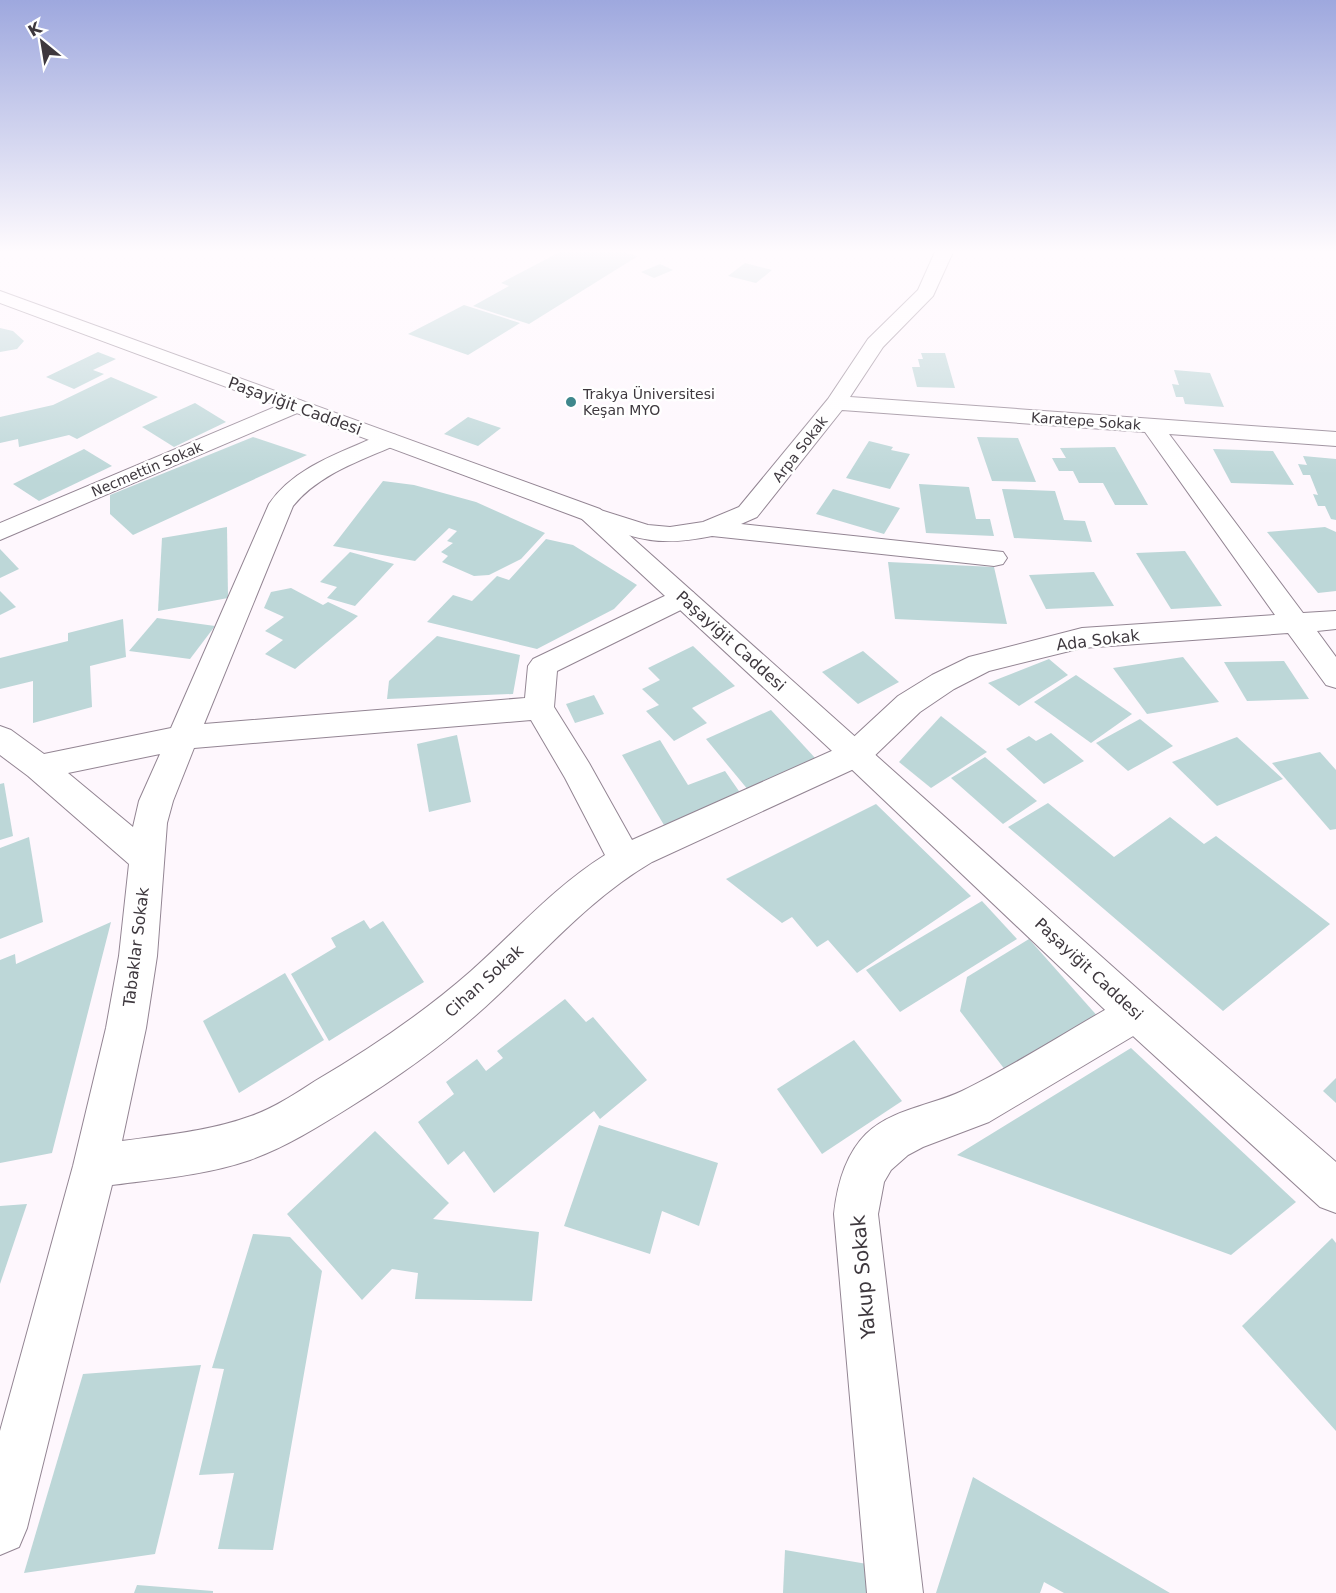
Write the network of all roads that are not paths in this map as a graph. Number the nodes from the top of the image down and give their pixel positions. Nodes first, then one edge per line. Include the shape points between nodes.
1 (79, 326) edge
2 (892, 326) edge
3 (836, 403) junction
4 (294, 406) junction
5 (1151, 425) junction
6 (1336, 439) edge
7 (388, 440) junction
8 (591, 514) junction
9 (709, 529) junction
10 (0, 532) edge
11 (681, 534) junction
12 (994, 558) dead end
13 (659, 576) junction
14 (683, 598) junction
15 (1336, 620) edge
16 (1296, 625) junction
17 (1336, 678) edge
18 (539, 708) junction
19 (184, 737) junction
20 (0, 738) edge
21 (856, 754) junction
22 (39, 767) junction
23 (146, 858) junction
24 (625, 861) junction
25 (1136, 1013) junction
26 (95, 1166) junction
27 (1336, 1191) edge
28 (0, 1528) edge
29 (895, 1593) edge

1 - 4 street, Paşayiğit Caddesi
2 - 3 street, Arpa Sokak via 875,343
3 - 5 street, Karatepe Sokak
3 - 9 street, Arpa Sokak via 756,506 737,519
4 - 7 street, Paşayiğit Caddesi
4 - 10 street, Necmettin Sokak
5 - 6 street, Karatepe Sokak
5 - 16 street
7 - 8 street, Paşayiğit Caddesi
7 - 19 street, Tabaklar Sokak via 312,476 287,495
8 - 11 street, Arpa Sokak via 645,533
8 - 13 street, Paşayiğit Caddesi
9 - 11 street, Arpa Sokak
9 - 12 street
11 - 13 street via 650,546 648,559
13 - 14 street, Paşayiğit Caddesi
14 - 18 street via 543,666
14 - 21 street, Paşayiğit Caddesi
15 - 16 street, Ada Sokak
16 - 17 street
16 - 21 street, Ada Sokak via 1082,639 979,664 909,704
18 - 19 street
18 - 24 street
19 - 22 street
19 - 23 street, Tabaklar Sokak via 156,801
20 - 22 street
21 - 24 street, Cihan Sokak
21 - 25 street, Paşayiğit Caddesi
22 - 23 street
23 - 26 street, Tabaklar Sokak via 138,956
24 - 26 street, Cihan Sokak via 580,892 431,1028 297,1116 238,1142
25 - 27 street, Paşayiğit Caddesi
25 - 29 street, Yakup Sokak via 971,1108 896,1137 865,1170 856,1222
26 - 28 street, Tabaklar Sokak

